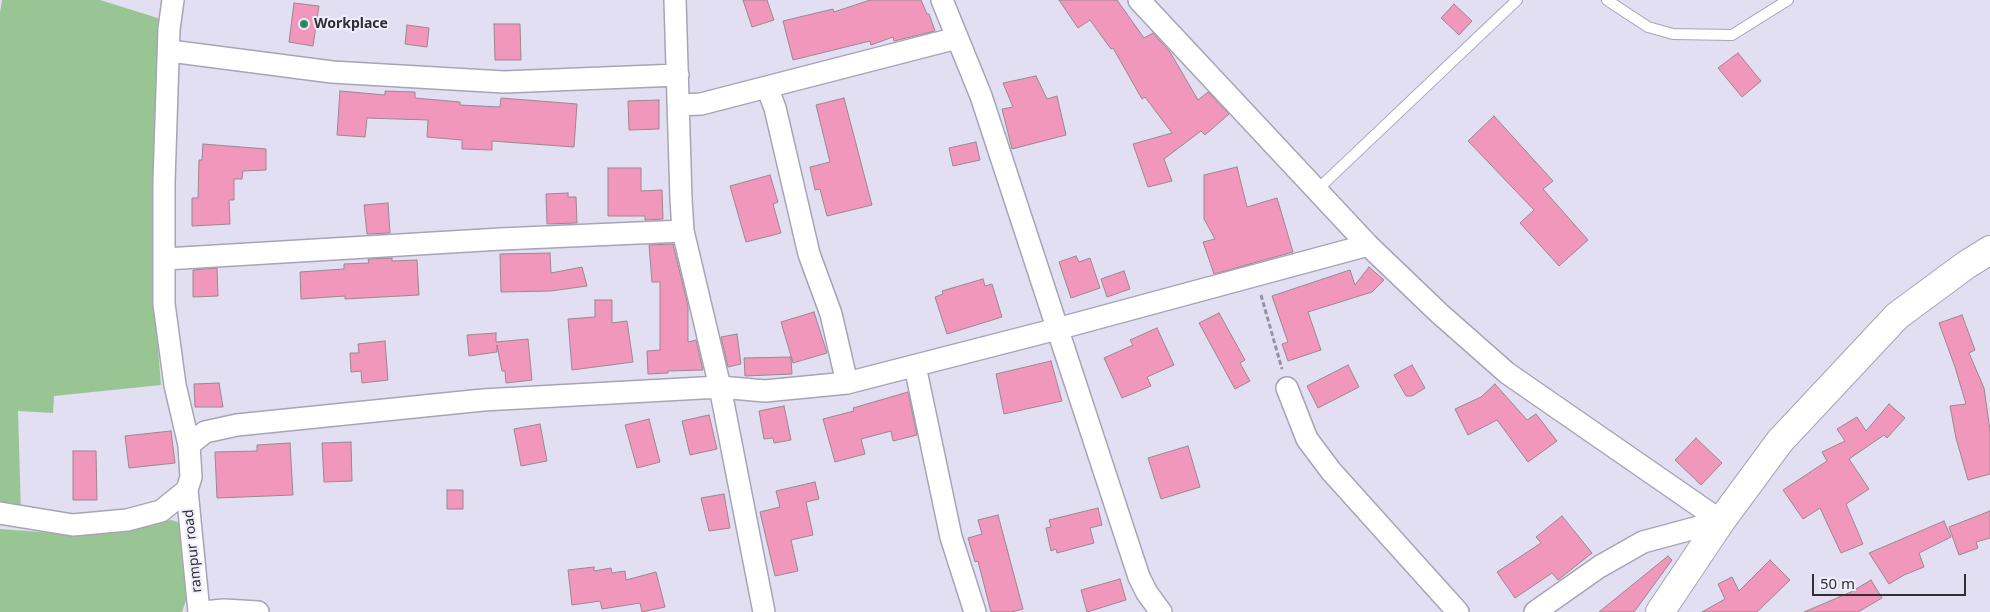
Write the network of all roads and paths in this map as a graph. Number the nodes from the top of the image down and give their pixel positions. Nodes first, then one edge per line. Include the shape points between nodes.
1 (174, 0) edge
2 (675, 0) edge
3 (942, 0) edge
4 (1139, 0) edge
5 (1517, 0) edge
6 (1606, 0) edge
7 (1788, 0) edge
8 (957, 38) junction
9 (170, 52) junction
10 (678, 75) junction
11 (767, 87) junction
12 (679, 105) junction
13 (1318, 189) junction
14 (684, 232) junction
15 (1368, 245) junction
16 (1990, 250) edge
17 (165, 259) junction
18 (1256, 276) junction
19 (1057, 329) junction
20 (915, 366) junction
21 (847, 382) junction
22 (720, 387) junction
23 (1287, 388) joint
24 (189, 445) junction
25 (187, 490) junction
26 (0, 513) edge
27 (1721, 521) junction
28 (199, 612) edge
29 (203, 612) edge
30 (258, 612) edge
31 (764, 612) edge
32 (975, 612) edge
33 (1161, 612) edge
34 (1458, 612) edge
35 (1535, 612) edge
36 (1660, 612) edge

1 - 9 street, rampur road via 169,29
2 - 10 street
3 - 8 street
4 - 13 street
5 - 13 lane
6 - 7 lane via 1648,27 1674,34 1732,35
8 - 11 street
8 - 19 street via 981,96
9 - 10 street via 332,72 504,82
9 - 17 street, rampur road via 164,182
10 - 12 street
11 - 12 street via 701,104
11 - 21 street via 775,108 809,254 831,314
12 - 14 street
13 - 15 street
14 - 17 street via 501,239
14 - 22 street
15 - 18 street
15 - 27 street via 1507,373
16 - 27 main road via 1897,316 1780,441
17 - 24 street, rampur road via 164,304 175,385
18 - 19 street
18 - 23 path
19 - 20 street
19 - 33 street via 1139,576
20 - 21 street
20 - 32 street via 952,537
21 - 22 street via 765,391
22 - 24 street via 482,400 237,425 205,432
22 - 31 street
23 - 34 street via 1308,439 1331,471
24 - 25 street, rampur road via 191,477
25 - 26 street via 161,511 127,520 73,525
25 - 28 street, rampur road
27 - 35 street via 1644,542 1599,567
27 - 36 main road
29 - 30 street

